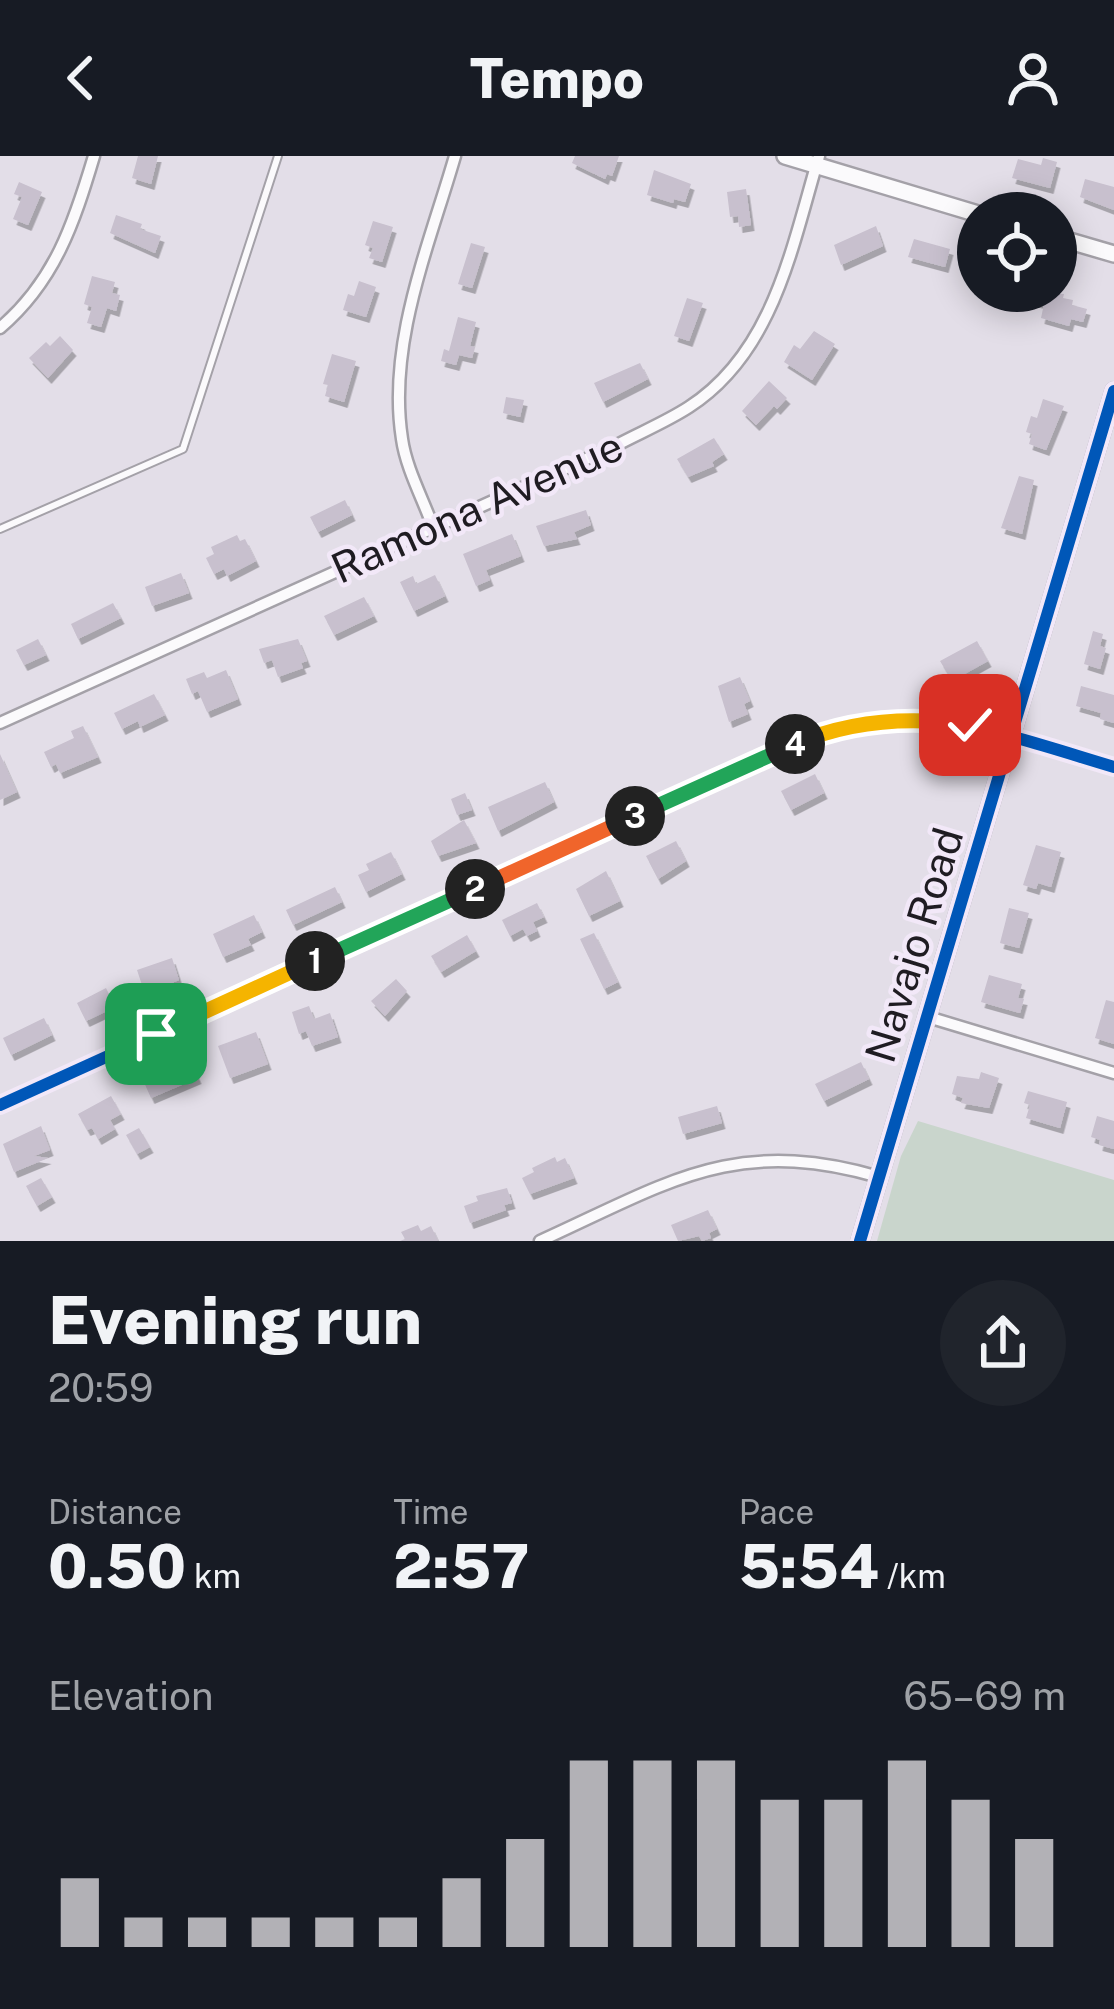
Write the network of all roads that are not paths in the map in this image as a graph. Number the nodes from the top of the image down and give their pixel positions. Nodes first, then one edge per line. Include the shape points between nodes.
1 (94, 156) edge
2 (278, 156) edge
3 (455, 156) edge
4 (784, 156) edge
5 (817, 161) edge
6 (957, 207) edge
7 (1077, 243) edge
8 (1114, 254) edge
9 (0, 328) edge
10 (1114, 391) edge
11 (433, 527) junction
12 (0, 530) edge
13 (0, 722) edge
14 (1011, 736) junction
15 (1114, 767) edge
16 (928, 1017) junction
17 (1114, 1073) edge
18 (0, 1105) edge
19 (879, 1177) junction
20 (540, 1241) edge
21 (860, 1241) edge

1 - 9 street via 48,277
2 - 12 lane via 183,449
3 - 11 street via 398,370 402,442
4 - 5 main road
5 - 6 main road
5 - 11 street, Ramona Avenue via 773,306 744,356 692,406
7 - 8 main road
10 - 14 main road, Navajo Road
11 - 13 street, Ramona Avenue
14 - 15 street
14 - 16 main road, Navajo Road
14 - 18 street via 895,720 812,737
16 - 17 street
16 - 19 main road, Navajo Road
19 - 20 street via 813,1161 740,1161 680,1178
19 - 21 main road, Navajo Road

